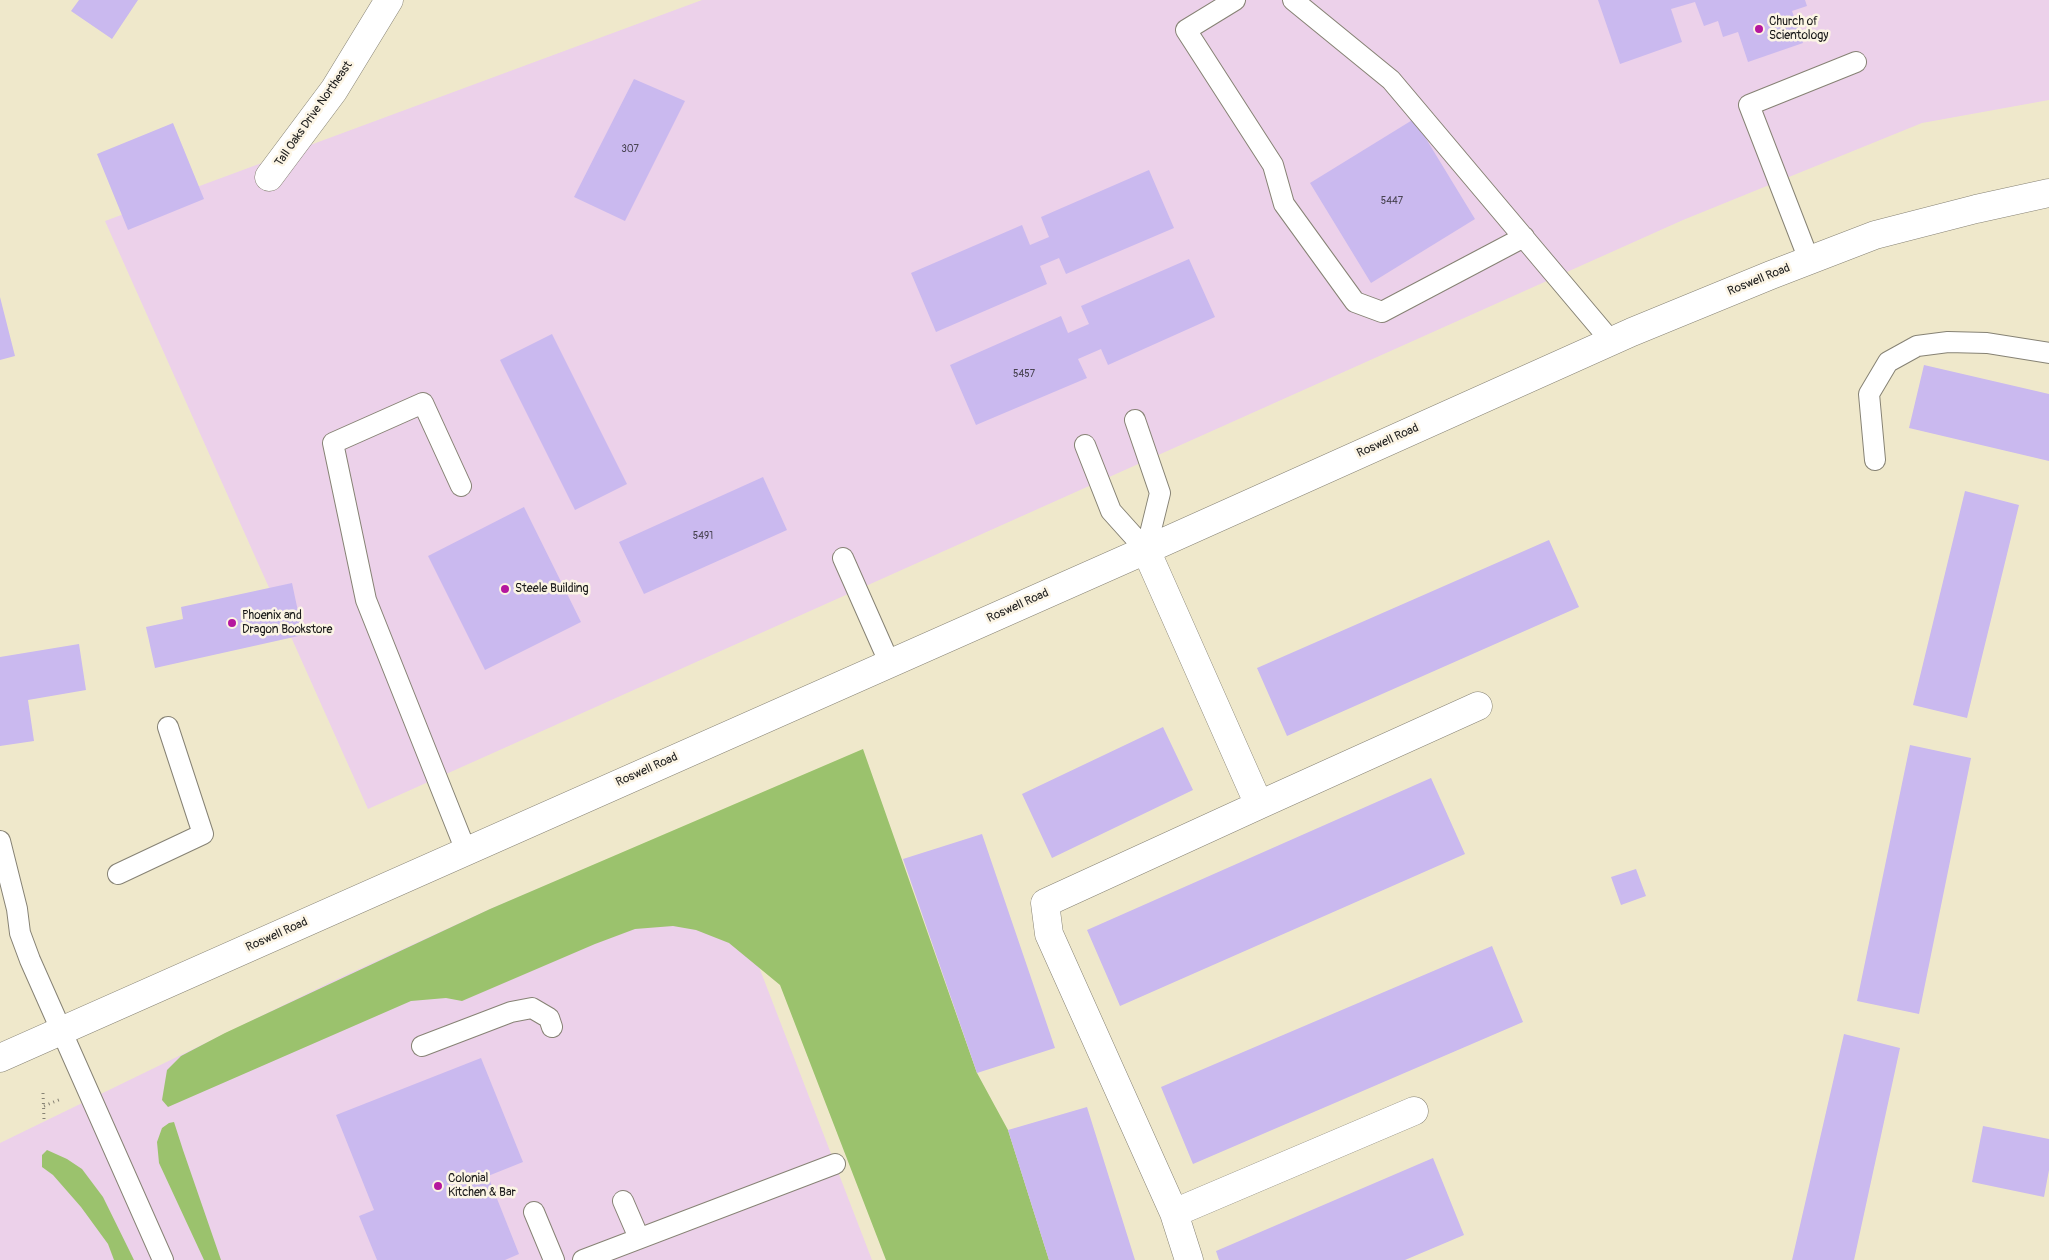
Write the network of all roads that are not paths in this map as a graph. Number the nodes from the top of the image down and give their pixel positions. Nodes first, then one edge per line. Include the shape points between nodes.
1 (389, 0) edge
2 (1235, 0) edge
3 (1293, 0) edge
4 (1856, 62) dead end
5 (269, 177) dead end
6 (2049, 193) edge
7 (1524, 237) junction
8 (1809, 260) junction
9 (1611, 341) junction
10 (2049, 353) edge
11 (1135, 420) dead end
12 (1085, 445) dead end
13 (1875, 460) dead end
14 (461, 486) dead end
15 (1146, 550) junction
16 (843, 558) dead end
17 (889, 662) junction
18 (1478, 706) dead end
19 (168, 727) dead end
20 (1259, 805) junction
21 (0, 841) edge
22 (466, 851) junction
23 (118, 874) dead end
24 (552, 1027) dead end
25 (60, 1031) junction
26 (422, 1046) dead end
27 (0, 1058) edge
28 (1414, 1111) dead end
29 (835, 1164) dead end
30 (623, 1201) dead end
31 (534, 1212) dead end
32 (1174, 1213) junction
33 (639, 1238) junction
34 (163, 1260) edge
35 (554, 1260) edge
36 (583, 1260) edge
37 (1189, 1260) edge

1 - 5 main road, Tall Oaks Drive Northeast via 334,90
2 - 7 lane via 1186,30 1273,165 1284,204 1355,302 1382,312
3 - 7 lane via 1391,80
4 - 8 lane via 1749,105
6 - 8 main road, Roswell Road via 1875,235
7 - 9 lane
8 - 9 main road, Roswell Road
9 - 15 main road, Roswell Road
10 - 13 lane via 1987,343 1948,342 1917,346 1888,362 1869,394
11 - 15 lane via 1160,493
12 - 15 lane via 1111,511
14 - 22 lane via 423,403 333,444 366,600
15 - 17 main road, Roswell Road
15 - 20 main road
16 - 17 lane
17 - 22 main road, Roswell Road
18 - 20 main road
19 - 23 lane via 203,834
20 - 32 main road via 1045,902 1049,934
21 - 25 lane via 20,933
22 - 25 main road, Roswell Road
24 - 26 lane via 548,1018 532,1008 511,1012
25 - 27 main road, Roswell Road
25 - 34 lane
28 - 32 main road
29 - 33 lane
30 - 33 lane
31 - 35 lane
32 - 37 main road
33 - 36 lane

